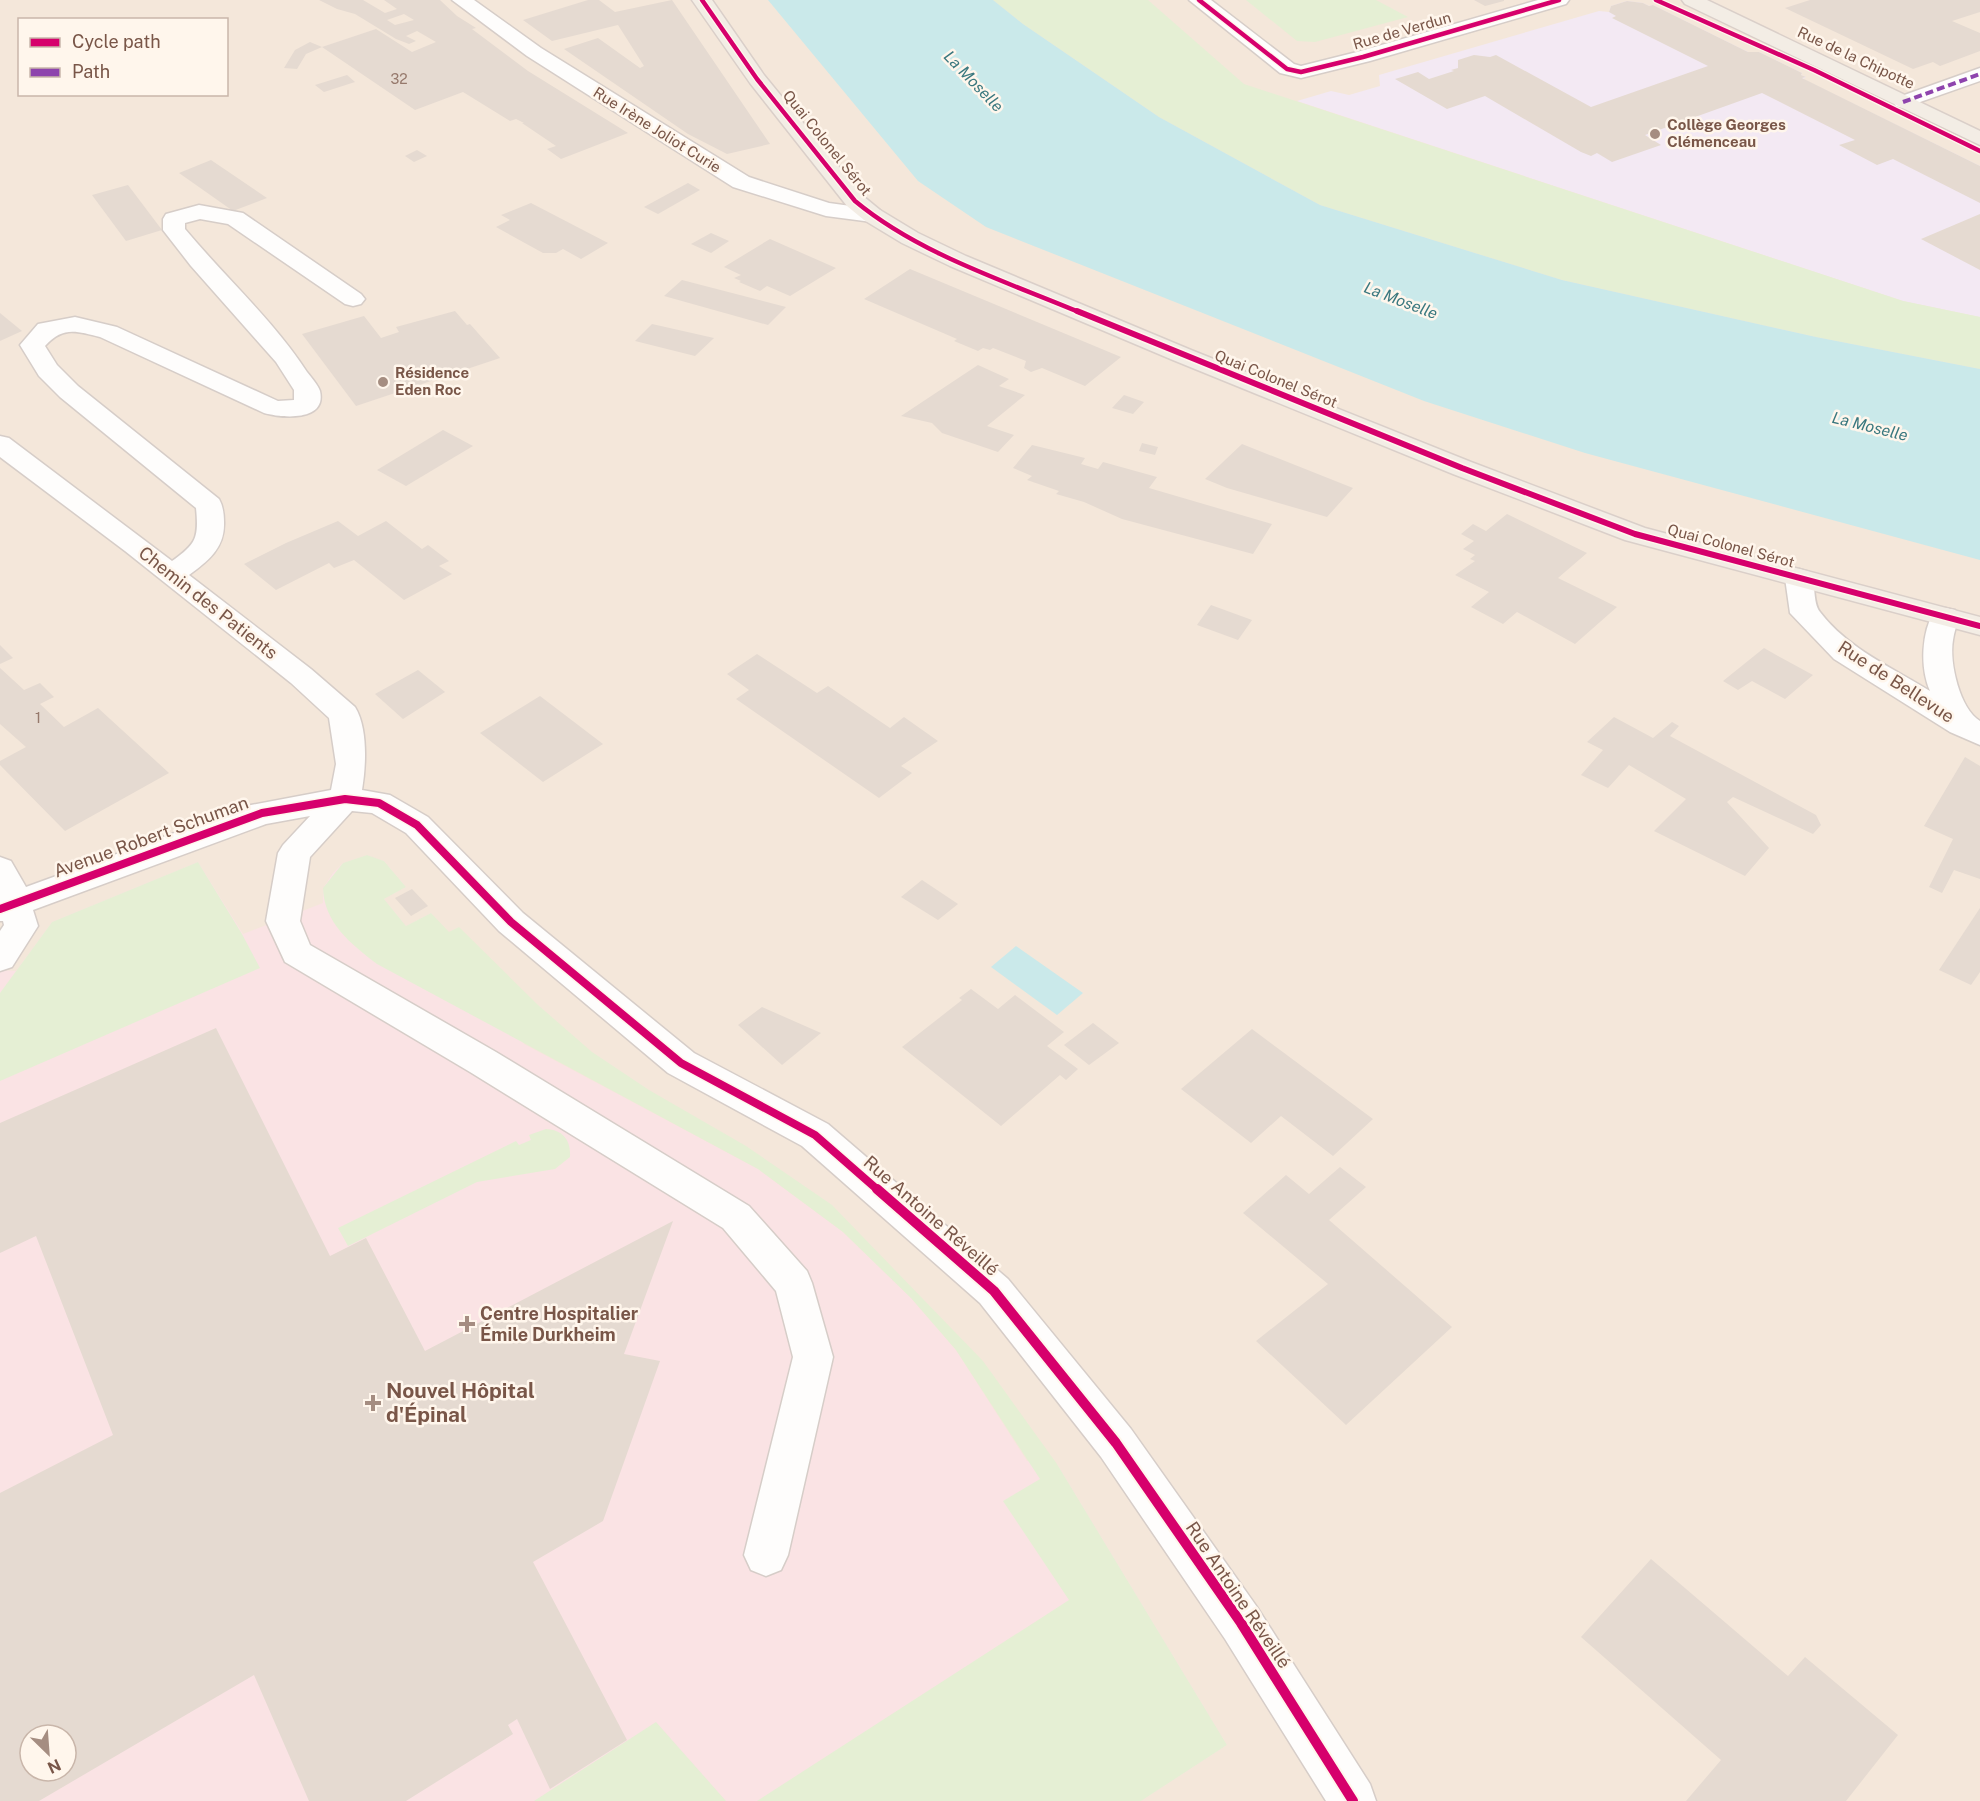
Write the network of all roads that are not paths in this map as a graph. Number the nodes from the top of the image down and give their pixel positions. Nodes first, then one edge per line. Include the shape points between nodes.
1 (462, 0) edge
2 (702, 0) edge
3 (1199, 0) edge
4 (1559, 0) edge
5 (1692, 0) edge
6 (1732, 0) edge
7 (1877, 68) dead end
8 (1976, 78) edge
9 (1906, 92) junction
10 (1929, 92) junction
11 (1950, 102) dead end
12 (1980, 139) edge
13 (872, 215) junction
14 (353, 298) dead end
15 (0, 444) edge
16 (171, 576) junction
17 (1799, 578) junction
18 (1945, 617) junction
19 (1980, 626) edge
20 (1971, 730) edge
21 (345, 799) junction
22 (417, 825) joint
23 (0, 869) edge
24 (7, 906) edge
25 (0, 958) edge
26 (766, 1555) dead end
27 (1353, 1801) edge

1 - 13 street, Rue Irène Joliot Curie via 534,52 741,182 826,209
2 - 13 main road, Quai Colonel Sérot via 757,79 855,201
3 - 4 street, Rue de Verdun via 1287,69 1301,72
5 - 9 main road, Rue de la Chipotte
6 - 7 main road, Rue de la Chipotte
8 - 10 street
9 - 10 street
9 - 12 main road, Rue de la Chipotte
10 - 11 main road, Rue de la Chipotte
13 - 17 main road, Quai Colonel Sérot via 958,261 1462,468 1635,534
14 - 16 street via 235,218 199,212 174,219 174,230 286,358 307,390 307,404 293,410 273,408 146,348 75,324 47,329 33,345 40,362 58,383 209,505 212,529 207,548
15 - 16 street, Chemin des Patients
16 - 21 street, Chemin des Patients via 344,714 351,764
17 - 18 main road, Quai Colonel Sérot
17 - 20 street, Rue de Bellevue via 1804,613 1844,652
18 - 19 main road, Quai Colonel Sérot
18 - 20 street, Rue de Bellevue via 1938,641 1941,682
21 - 22 street, Avenue Robert Schuman via 379,803
21 - 24 street, Avenue Robert Schuman via 262,813
21 - 26 street via 294,853 283,921 297,952 736,1217 793,1283 813,1357
22 - 27 street, Rue Antoine Réveillé via 511,922 681,1063 815,1135 994,1291 1116,1443 1241,1623
23 - 24 street via 9,884
24 - 25 street via 21,926

